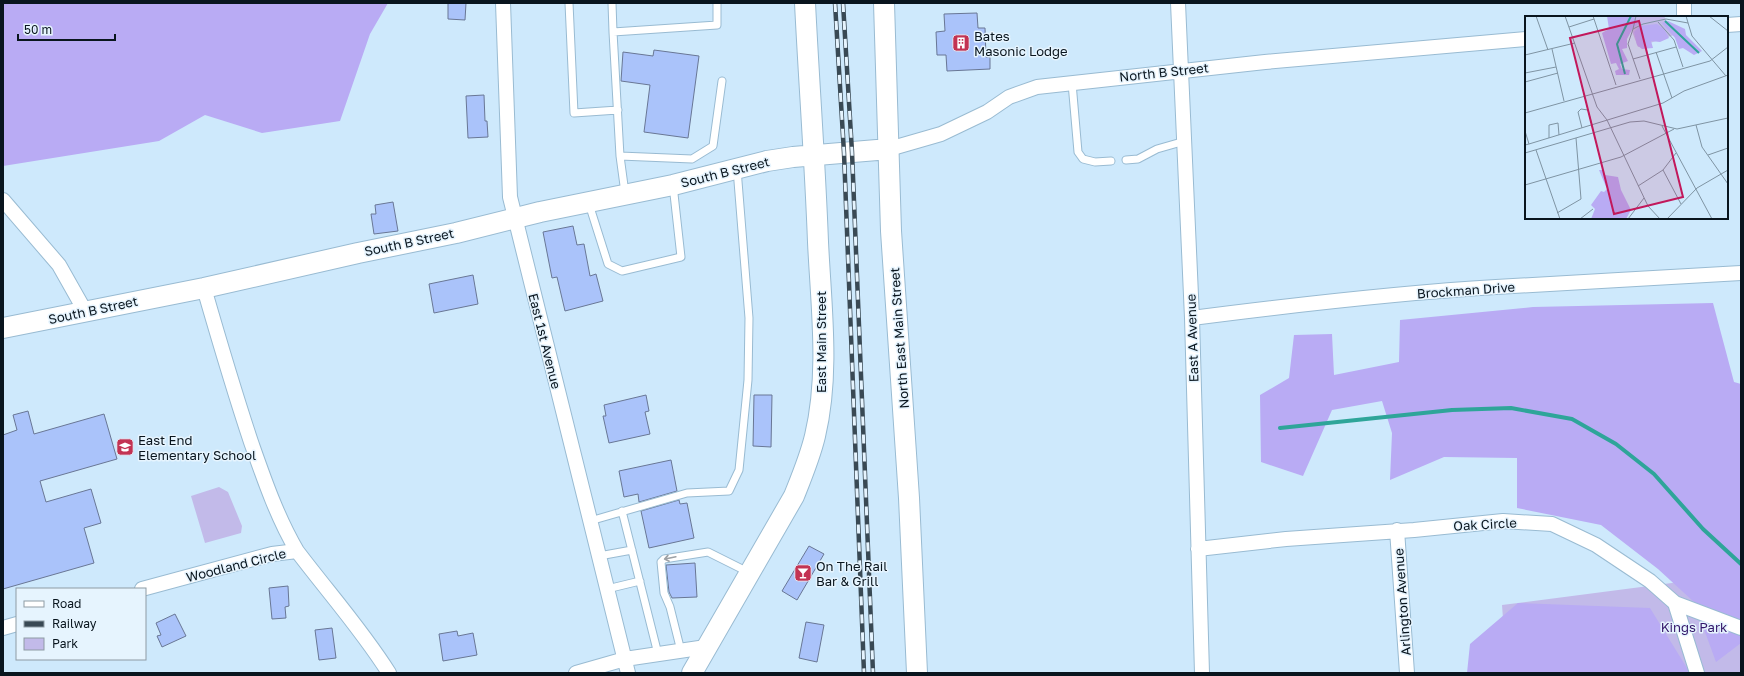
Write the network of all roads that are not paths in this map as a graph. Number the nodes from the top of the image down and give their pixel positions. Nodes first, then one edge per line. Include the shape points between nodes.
1 (503, 3) edge
2 (569, 3) edge
3 (612, 3) edge
4 (717, 3) edge
5 (805, 3) edge
6 (884, 3) edge
7 (1178, 3) edge
8 (1684, 3) edge
9 (1684, 16) edge
10 (1741, 24) edge
11 (1728, 25) edge
12 (613, 32) junction
13 (1525, 39) edge
14 (1182, 70) junction
15 (722, 81) dead end
16 (1072, 83) junction
17 (618, 110) junction
18 (1185, 141) junction
19 (889, 149) junction
20 (815, 155) junction
21 (620, 156) junction
22 (1126, 160) dead end
23 (1111, 161) dead end
24 (737, 169) junction
25 (672, 185) junction
26 (625, 195) junction
27 (3, 200) edge
28 (588, 202) junction
29 (515, 218) junction
30 (1741, 273) edge
31 (204, 288) junction
32 (85, 311) junction
33 (1192, 318) junction
34 (3, 328) edge
35 (622, 511) junction
36 (590, 520) junction
37 (1397, 530) junction
38 (1198, 549) junction
39 (632, 550) junction
40 (297, 551) junction
41 (599, 556) junction
42 (750, 573) junction
43 (640, 581) junction
44 (146, 588) edge
45 (607, 589) junction
46 (1675, 603) junction
47 (16, 624) edge
48 (3, 628) edge
49 (1741, 628) edge
50 (706, 647) junction
51 (681, 651) junction
52 (658, 654) junction
53 (625, 658) junction
54 (389, 673) edge
55 (576, 673) edge
56 (628, 673) edge
57 (692, 673) edge
58 (917, 673) edge
59 (1202, 673) edge
60 (1406, 673) edge
61 (1697, 673) edge

1 - 29 street, East 1st Avenue via 510,197
2 - 17 lane via 574,113
3 - 12 lane
4 - 12 lane via 717,25
5 - 20 street, East Main Street
6 - 19 street, North East Main Street
7 - 14 street, East A Avenue
8 - 9 street
10 - 11 street
12 - 17 lane
13 - 14 street, North B Street
14 - 16 street, North B Street
14 - 18 street, East A Avenue
15 - 21 lane via 713,146 692,159
16 - 19 street, North B Street via 1037,87 1016,94 987,112 941,134
16 - 23 lane via 1078,152 1083,160
17 - 21 lane
18 - 22 lane via 1157,149 1138,159
18 - 33 street, East A Avenue
19 - 20 street, North B Street
19 - 58 street, North East Main Street via 891,231 909,498
20 - 24 street, South B Street via 793,156
20 - 42 street, East Main Street via 824,364 820,406 806,468 794,496
21 - 26 lane
24 - 25 street, South B Street
24 - 35 lane via 749,318 748,380 739,470 729,491 687,493
25 - 26 street, South B Street
25 - 28 lane via 681,258 622,271 608,264
26 - 28 street, South B Street
27 - 32 street via 59,265
28 - 29 street, South B Street
29 - 31 street, South B Street
29 - 36 street, East 1st Avenue
30 - 33 street, Brockman Drive via 1495,287 1303,303
31 - 32 street, South B Street
31 - 40 street via 262,475
32 - 34 street, South B Street
33 - 38 street, East A Avenue
35 - 36 lane
35 - 39 lane
36 - 41 street, East 1st Avenue
37 - 38 street, Oak Circle
37 - 46 street, Oak Circle via 1503,520 1552,524 1596,545 1650,581
37 - 60 street, Arlington Avenue
38 - 59 street, East A Avenue
39 - 41 lane
39 - 43 lane
40 - 44 street, Woodland Circle via 272,554
40 - 54 street, Woodland Circle via 369,642
41 - 45 street, East 1st Avenue
42 - 50 street, East Main Street
42 -> 51 lane via 708,552 664,559 661,562 664,593
43 - 45 lane
43 - 52 lane
45 - 53 street, East 1st Avenue
46 - 49 street
46 - 61 street
47 - 48 street
50 - 51 street
50 - 57 street, East Main Street
51 - 52 street
52 - 53 street
53 - 55 street
53 - 56 street, East 1st Avenue

